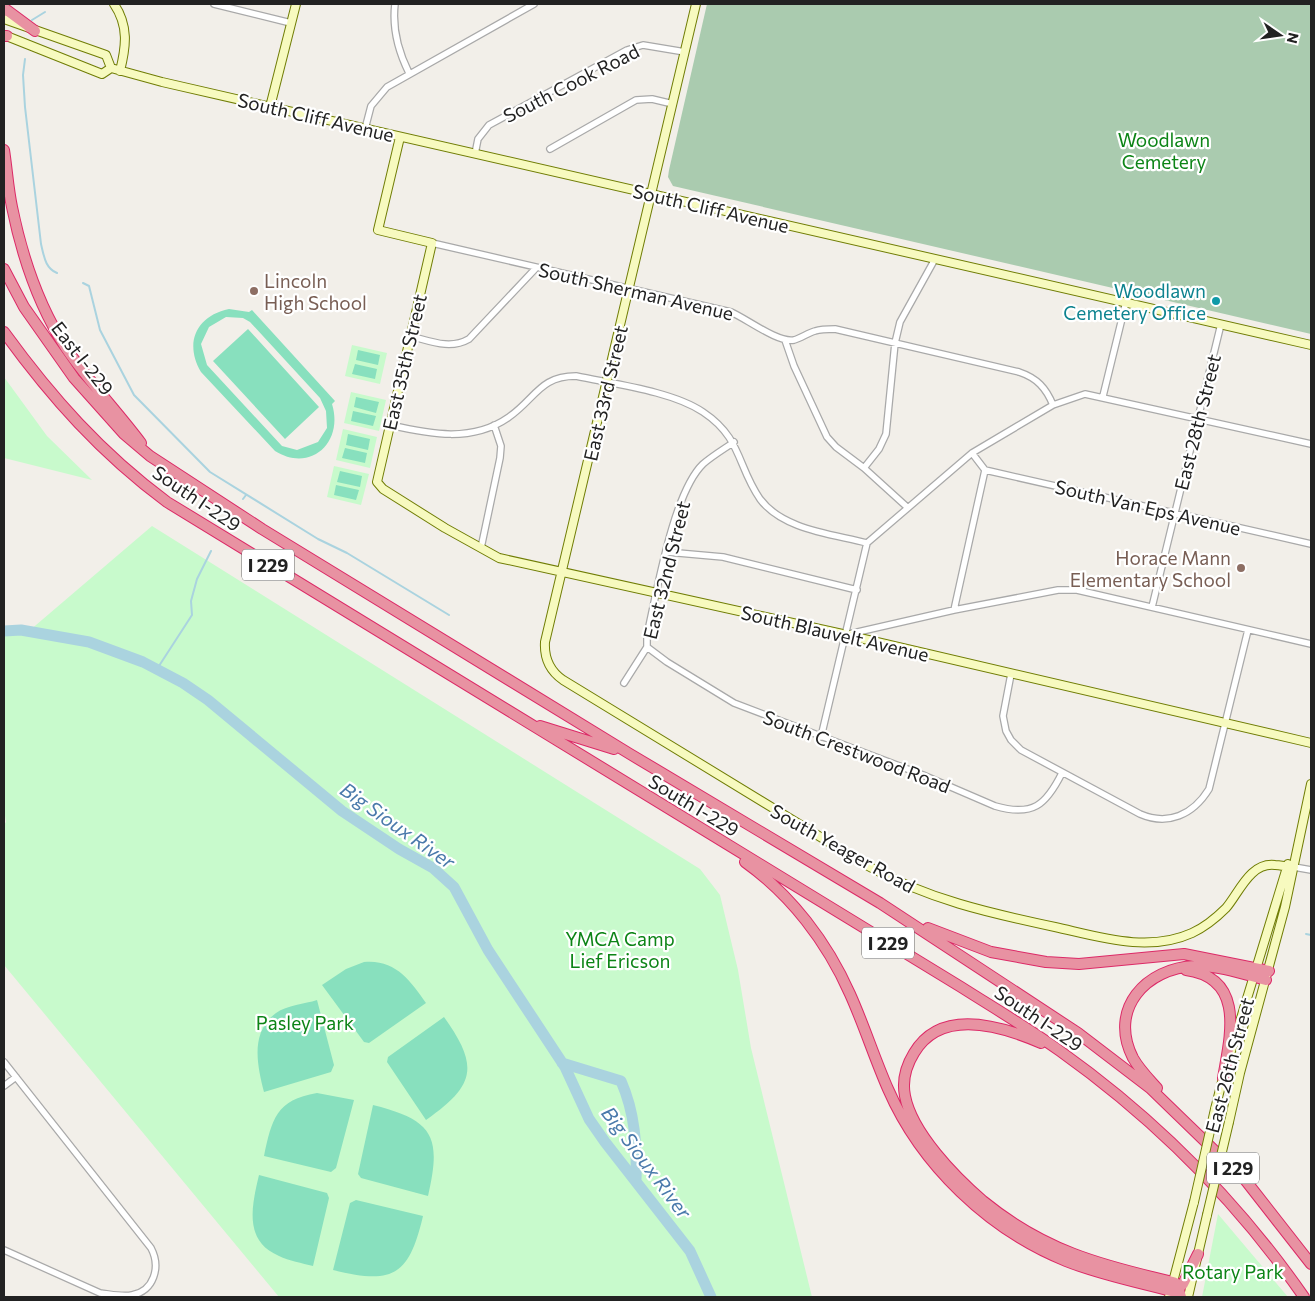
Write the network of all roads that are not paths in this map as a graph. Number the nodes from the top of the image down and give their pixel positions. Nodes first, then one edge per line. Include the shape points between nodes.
1 (114, 4) edge
2 (214, 4) edge
3 (296, 4) edge
4 (394, 4) edge
5 (534, 4) edge
6 (696, 4) edge
7 (4, 8) edge
8 (4, 19) edge
9 (291, 23) junction
10 (35, 31) junction
11 (5, 36) edge
12 (685, 52) junction
13 (111, 68) junction
14 (120, 71) junction
15 (409, 73) junction
16 (673, 104) junction
17 (270, 107) junction
18 (365, 129) junction
19 (400, 137) junction
20 (550, 149) dead end
21 (4, 150) edge
22 (475, 154) junction
23 (652, 194) junction
24 (432, 243) junction
25 (935, 259) junction
26 (536, 268) junction
27 (4, 269) edge
28 (629, 291) junction
29 (1126, 302) junction
30 (4, 324) edge
31 (1221, 324) junction
32 (4, 332) edge
33 (410, 336) junction
34 (785, 340) junction
35 (895, 344) junction
36 (1311, 345) edge
37 (37, 376) junction
38 (607, 383) junction
39 (1103, 396) junction
40 (1052, 405) junction
41 (1198, 419) junction
42 (390, 424) junction
43 (494, 425) junction
44 (734, 442) junction
45 (1311, 444) edge
46 (972, 453) junction
47 (150, 456) junction
48 (864, 468) junction
49 (985, 470) junction
50 (377, 482) joint
51 (907, 507) junction
52 (1175, 513) junction
53 (867, 543) junction
54 (1311, 544) edge
55 (481, 548) junction
56 (667, 552) junction
57 (562, 572) junction
58 (857, 590) junction
59 (657, 594) junction
60 (1152, 607) junction
61 (954, 610) junction
62 (1248, 630) junction
63 (847, 635) junction
64 (1311, 644) edge
65 (647, 647) junction
66 (549, 664) joint
67 (1010, 674) junction
68 (624, 684) dead end
69 (526, 722) junction
70 (1226, 723) junction
71 (821, 737) junction
72 (1311, 743) edge
73 (630, 754) junction
74 (1062, 773) junction
75 (1311, 784) edge
76 (687, 821) junction
77 (1290, 867) junction
78 (1311, 870) edge
79 (880, 903) junction
80 (1170, 970) junction
81 (1255, 972) junction
82 (1268, 976) junction
83 (4, 1062) edge
84 (1085, 1069) junction
85 (16, 1077) junction
86 (1223, 1078) junction
87 (4, 1086) edge
88 (1190, 1127) junction
89 (4, 1250) edge
90 (1198, 1254) junction
91 (1311, 1264) edge
92 (1172, 1292) edge
93 (1188, 1297) edge
94 (1304, 1297) edge

1 - 14 street via 124,26 126,47
2 - 9 street
3 - 9 street
4 - 15 street via 395,33
5 - 15 street
6 - 12 street, East 33rd Street
7 - 10 highway
8 - 10 street, South Cliff Avenue
9 - 17 street
10 - 13 street, South Cliff Avenue via 106,55
11 - 13 street, South Cliff Avenue via 102,74
12 - 16 street, East 33rd Street
12 - 22 street, South Cook Road via 643,45 627,50 489,125 478,139
13 - 14 street, South Cliff Avenue
14 - 17 street, South Cliff Avenue
15 - 18 street via 379,95 371,106
16 - 20 street via 652,99 636,100
16 - 23 street, East 33rd Street
17 - 18 street, South Cliff Avenue
18 - 19 street, South Cliff Avenue
19 - 22 street, South Cliff Avenue
19 - 24 street, South Sherman Avenue via 378,230
21 - 47 highway via 12,206 28,269 51,321 92,384
22 - 23 street, South Cliff Avenue
23 - 25 street, South Cliff Avenue
23 - 28 street, East 33rd Street
24 - 26 street, South Sherman Avenue
24 - 33 street, East 35th Street
25 - 29 street, South Cliff Avenue
25 - 35 street via 906,309
26 - 28 street, South Sherman Avenue
26 - 33 street via 462,343 447,345
27 - 47 highway, East I-229 / I 229 via 24,307 74,378 124,434
28 - 34 street, South Sherman Avenue via 730,312
28 - 38 street, East 33rd Street
29 - 31 street, South Cliff Avenue
29 - 39 street
30 - 37 highway, I 229
31 - 36 street, South Cliff Avenue
31 - 41 street, East 28th Street
32 - 37 highway
33 - 42 street, East 35th Street
34 - 35 street via 794,340 816,330 835,329
34 - 48 street via 827,436
35 - 40 street via 1028,375 1043,386
35 - 48 street via 886,434
37 - 69 highway, South I-229 / I 229 via 92,439 167,502
38 - 43 street via 560,376 548,382 524,406
38 - 44 street via 680,400 703,412
38 - 57 street, East 33rd Street
39 - 40 street via 1085,394
39 - 41 street
40 - 46 street
41 - 45 street
41 - 52 street, East 28th Street
42 - 43 street via 449,435
42 - 50 street, East 35th Street
43 - 55 street via 501,446 500,458
44 - 53 street via 750,482 772,510 799,525
44 - 56 street, East 32nd Street via 702,464 690,480 678,508
46 - 49 street
46 - 51 street
47 - 73 highway, South I-229 / I 229 via 262,529
48 - 51 street
49 - 52 street, South Van Eps Avenue
49 - 61 street
50 - 55 street, South Blauvelt Avenue via 383,489
51 - 53 street
52 - 54 street, South Van Eps Avenue
52 - 60 street, East 28th Street
53 - 58 street
55 - 57 street, South Blauvelt Avenue via 499,558
56 - 58 street via 723,557
56 - 59 street, East 32nd Street
57 - 59 street, South Blauvelt Avenue
57 - 66 street, East 33rd Street via 545,642
58 - 63 street
59 - 63 street, South Blauvelt Avenue
59 - 65 street, East 32nd Street
60 - 61 street via 1078,590 1058,590
60 - 62 street
61 - 63 street
62 - 64 street
62 - 70 street
63 - 67 street, South Blauvelt Avenue
63 - 71 street
65 - 68 street, East 32nd Street
65 - 71 street, South Crestwood Road via 734,703
66 - 77 street, South Yeager Road via 563,680 860,861 917,890 968,908 1118,940 1156,942 1193,932 1212,921 1257,870 1275,864
67 - 70 street, South Blauvelt Avenue
67 - 74 street via 1003,716 1006,731 1021,750
69 - 73 highway
69 - 76 highway, South I-229 / I 229
70 - 72 street, South Blauvelt Avenue
70 - 74 street via 1209,789 1197,806 1173,819 1140,814
71 - 74 street, South Crestwood Road via 1007,810 1026,811 1042,804 1053,792
73 - 79 highway, South I-229 / I 229
75 - 77 street, East 26th Street
76 - 84 highway, South I-229 / I 229 via 1026,1028
76 - 92 highway via 766,878 818,937 851,995 895,1104 914,1136 952,1184 998,1223 1049,1254 1097,1272
77 - 78 street
77 - 81 street, East 26th Street
77 - 82 street, East 26th Street
79 - 81 highway via 953,939 991,952 1028,959 1080,964 1184,954
79 - 88 highway, South I-229 / I 229 via 1078,1033 1150,1088
80 - 81 highway via 1204,966
80 - 86 highway via 1206,976 1229,1002 1232,1028
80 - 88 highway via 1147,982 1135,995 1128,1014 1127,1034 1134,1059
81 - 82 highway
81 - 86 street, East 26th Street
82 - 90 street, East 26th Street, bridge via 1240,1073
83 - 85 street
84 - 92 highway via 1018,1034 983,1025 958,1024 931,1034 917,1048 908,1064 904,1088 911,1115 928,1141 952,1172 997,1212 1030,1234 1082,1259
84 - 94 highway, South I-229 / I 229 via 1152,1125 1204,1176 1257,1235
85 - 87 street
85 - 89 street via 151,1248 156,1263 154,1279 146,1288 130,1296 100,1292
86 - 92 street, East 26th Street, bridge
88 - 91 highway, South I-229 / I 229 via 1255,1191
90 - 92 highway
90 - 93 street, East 26th Street

